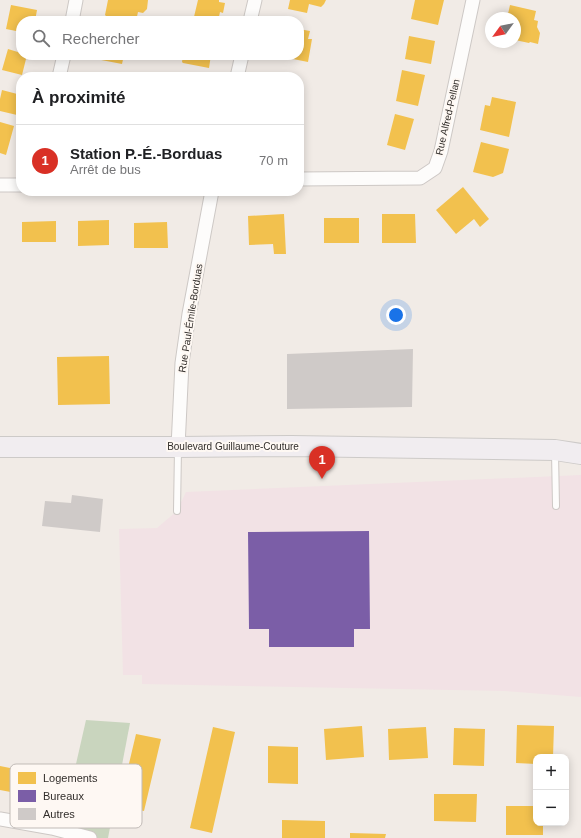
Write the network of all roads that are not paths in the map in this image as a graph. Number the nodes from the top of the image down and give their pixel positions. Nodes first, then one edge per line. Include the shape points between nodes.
1 (76, 0) edge
2 (255, 0) edge
3 (473, 0) edge
4 (73, 16) edge
5 (251, 16) edge
6 (63, 60) edge
7 (241, 60) edge
8 (60, 72) edge
9 (238, 72) edge
10 (304, 179) edge
11 (0, 185) edge
12 (16, 185) edge
13 (211, 196) edge
14 (0, 446) edge
15 (178, 447) junction
16 (570, 450) edge
17 (556, 506) dead end
18 (177, 511) dead end
19 (0, 819) edge
20 (10, 821) edge
21 (52, 828) edge
22 (90, 838) edge

1 - 4 street
2 - 5 street
3 - 10 street, Rue Alfred-Pellan via 441,151 435,168 420,178
6 - 8 street
7 - 9 street
11 - 12 street
13 - 15 street, Rue Paul-Émile-Borduas via 182,363
14 - 15 main road, Boulevard Guillaume-Couture
15 - 16 main road, Boulevard Guillaume-Couture
15 - 18 lane
16 - 17 lane
19 - 20 street
21 - 22 street

